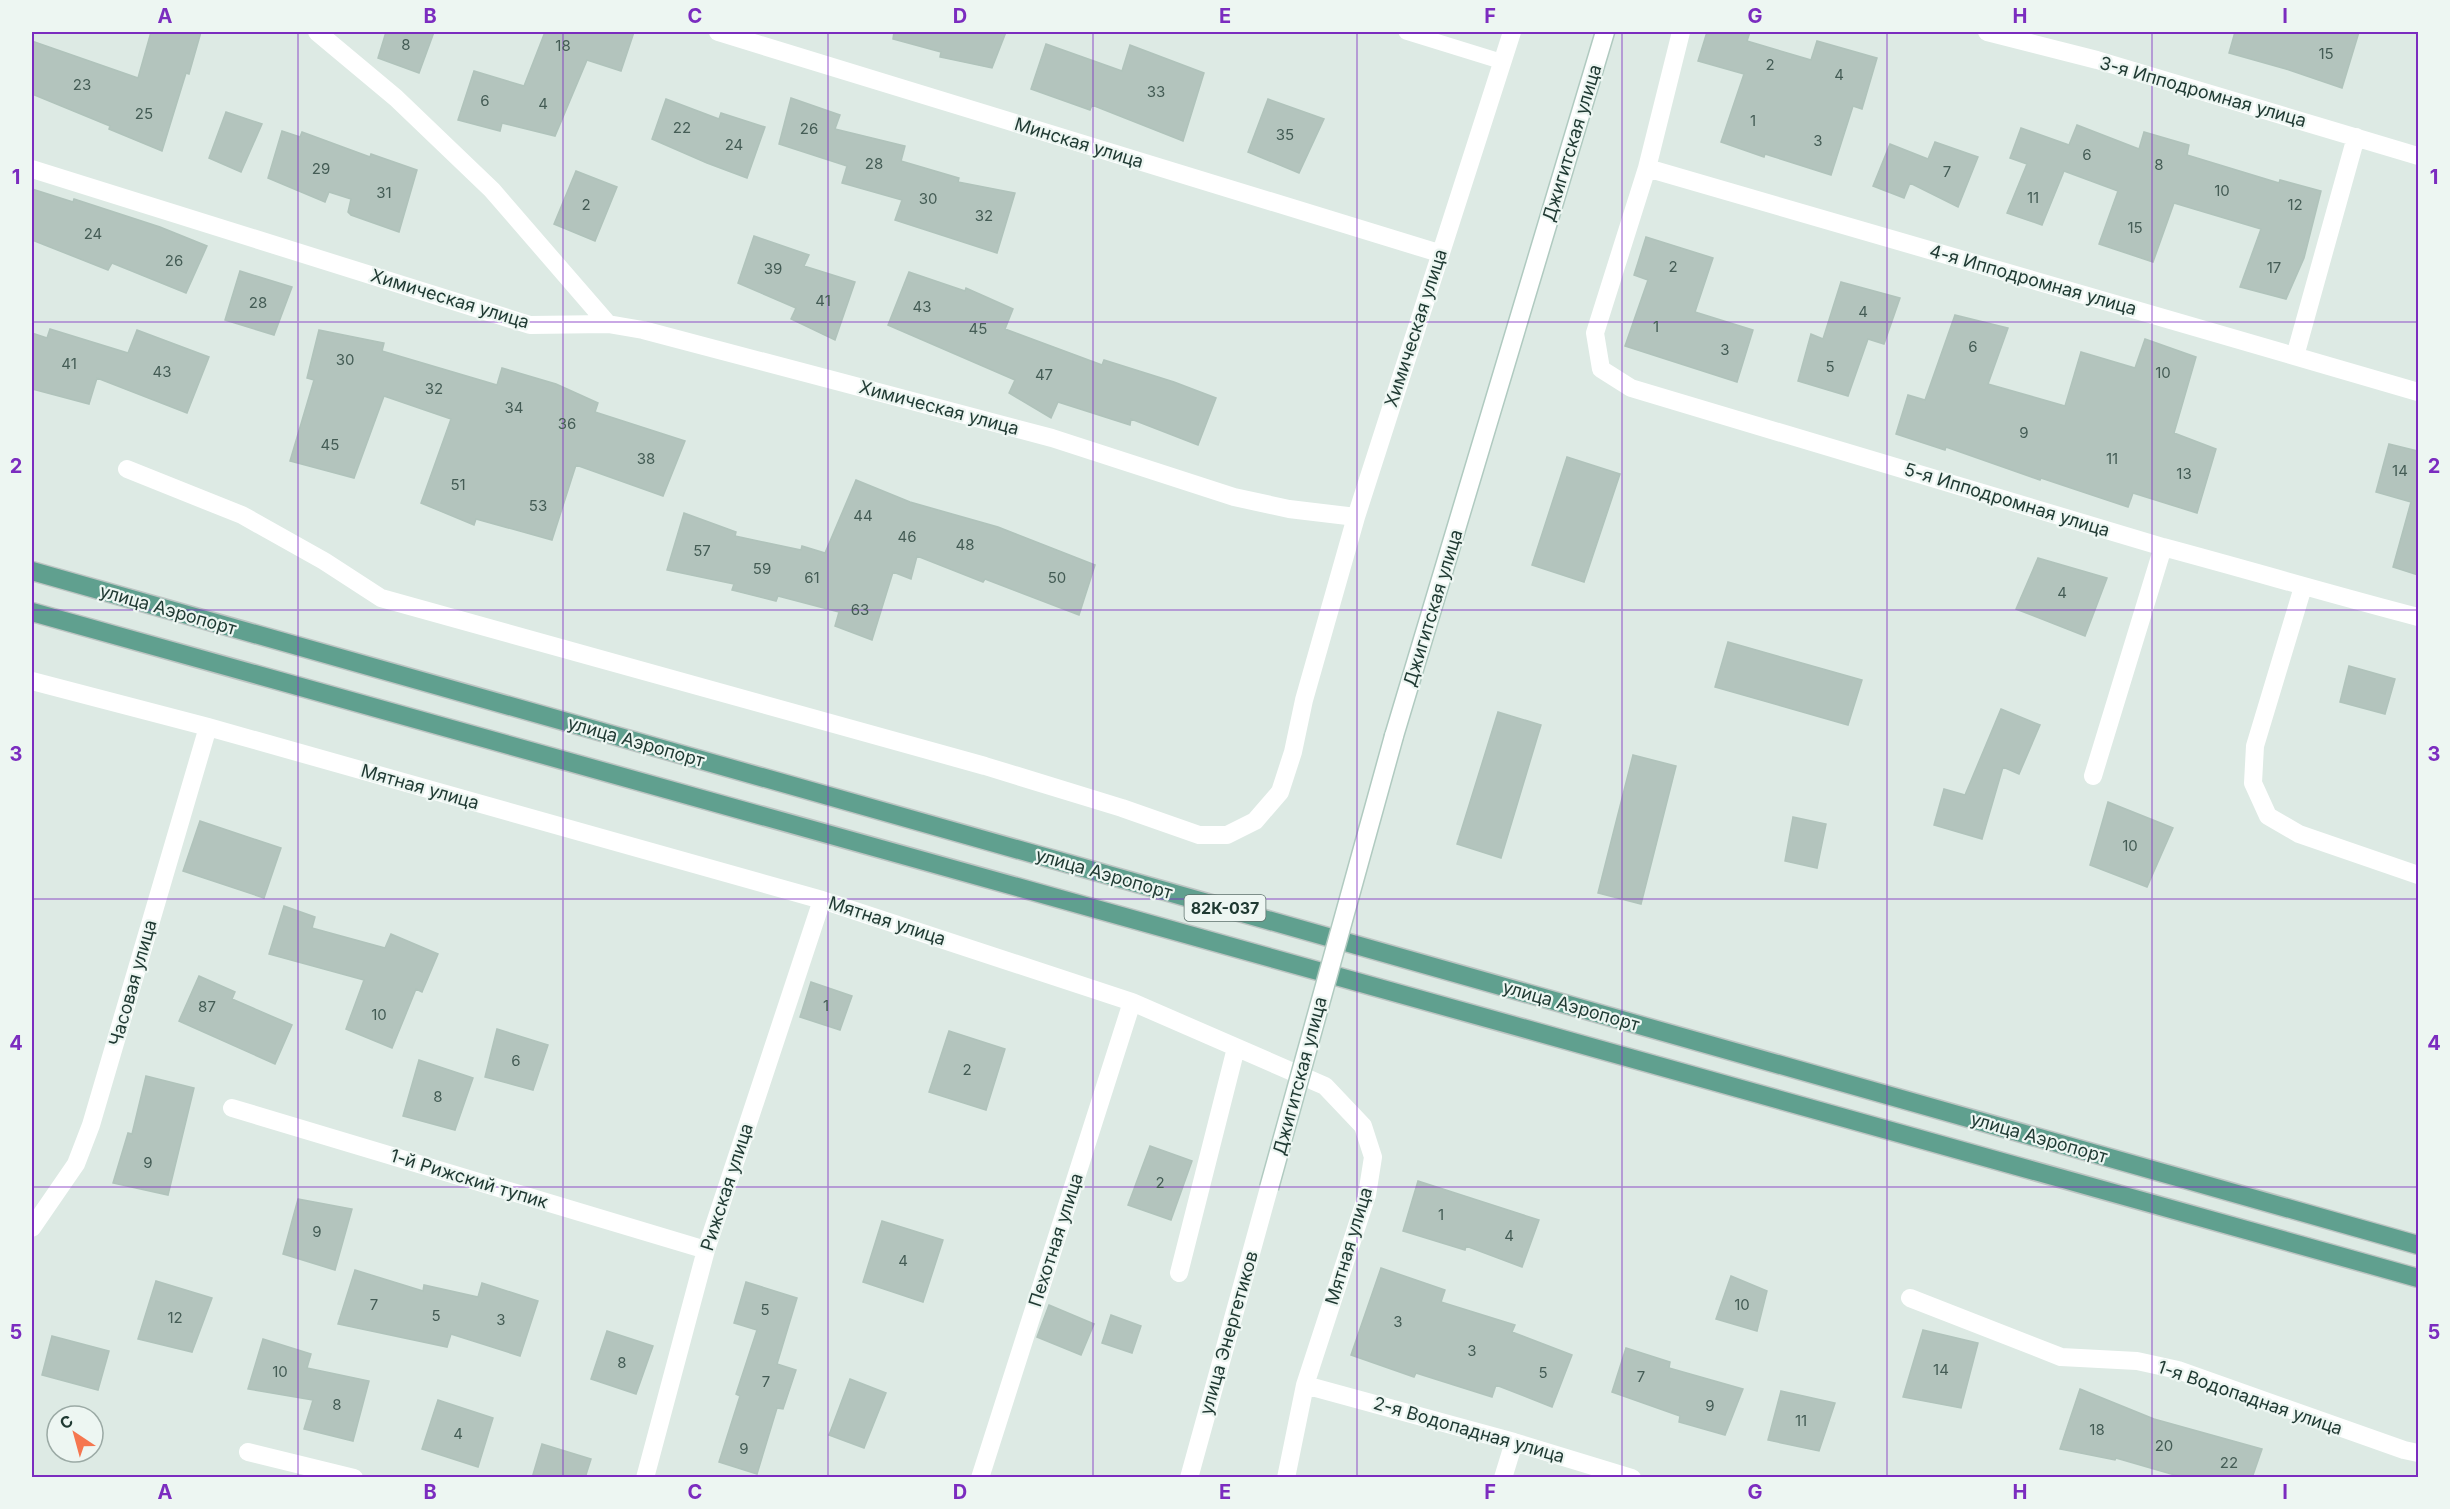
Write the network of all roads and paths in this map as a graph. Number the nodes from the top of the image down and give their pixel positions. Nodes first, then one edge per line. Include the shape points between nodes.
1 (317, 32) edge
2 (718, 32) edge
3 (1406, 32) edge
4 (1512, 32) edge
5 (1605, 32) edge
6 (1681, 32) edge
7 (1986, 32) edge
8 (1503, 62) junction
9 (2356, 137) junction
10 (2418, 156) edge
11 (1647, 168) junction
12 (32, 169) edge
13 (1439, 253) junction
14 (608, 324) junction
15 (2295, 356) junction
16 (2418, 392) edge
17 (127, 469) dead end
18 (1356, 518) junction
19 (2163, 547) junction
20 (32, 572) edge
21 (2303, 587) junction
22 (32, 612) edge
23 (2418, 617) edge
24 (32, 681) edge
25 (208, 727) junction
26 (2092, 777) dead end
27 (2418, 875) edge
28 (822, 900) junction
29 (1131, 1002) junction
30 (1236, 1048) junction
31 (232, 1108) dead end
32 (1269, 1188) joint
33 (32, 1228) edge
34 (2418, 1245) edge
35 (706, 1250) junction
36 (1179, 1273) dead end
37 (2418, 1278) edge
38 (1910, 1298) dead end
39 (1305, 1385) junction
40 (1514, 1442) junction
41 (248, 1452) dead end
42 (2418, 1453) edge
43 (354, 1478) edge
44 (645, 1478) edge
45 (980, 1478) edge
46 (1189, 1478) edge
47 (1286, 1478) edge
48 (1503, 1478) edge
49 (1632, 1478) edge

1 - 14 street via 396,98 492,190
2 - 13 street, Минская улица
3 - 8 lane
4 - 8 street, Химическая улица
5 - 32 street, Джигитская улица, bridge via 1394,736
6 - 11 street
7 - 9 street, 3-я Ипподромная улица via 2097,60
8 - 13 street, Химическая улица
9 - 10 street, 3-я Ипподромная улица
9 - 15 street
11 - 15 street, 4-я Ипподромная улица
11 - 19 street, 5-я Ипподромная улица via 1595,333 1601,369 1631,388
12 - 14 street, Химическая улица via 530,325
13 - 18 street, Химическая улица
14 - 18 street, Химическая улица via 1052,438 1234,497
15 - 16 street, 4-я Ипподромная улица
17 - 18 street via 242,515 381,598 985,766 1199,835 1227,835 1255,821 1280,792
19 - 21 street, 5-я Ипподромная улица
19 - 26 street
20 - 34 main road, улица Аэропорт / 82К-037
21 - 23 street, 5-я Ипподромная улица
21 - 27 street via 2255,746 2253,783 2268,816 2299,834
22 - 37 main road, улица Аэропорт
24 - 25 street, Мятная улица
25 - 28 street, Мятная улица
25 - 33 street, Часовая улица via 91,1125 75,1164
28 - 29 street, Мятная улица
28 - 35 street, Рижская улица
29 - 30 street, Мятная улица
29 - 45 street, Пехотная улица
30 - 36 street
30 - 39 street, Мятная улица via 1325,1086 1363,1126 1373,1157 1367,1196
31 - 35 street, 1-й Рижский тупик
32 - 46 street, улица Энергетиков
35 - 44 street, Рижская улица
38 - 42 street, 1-я Водопадная улица via 2061,1357 2137,1361 2178,1370
39 - 40 street, 2-я Водопадная улица
39 - 47 street, Мятная улица
40 - 48 street
40 - 49 street, 2-я Водопадная улица
41 - 43 street

